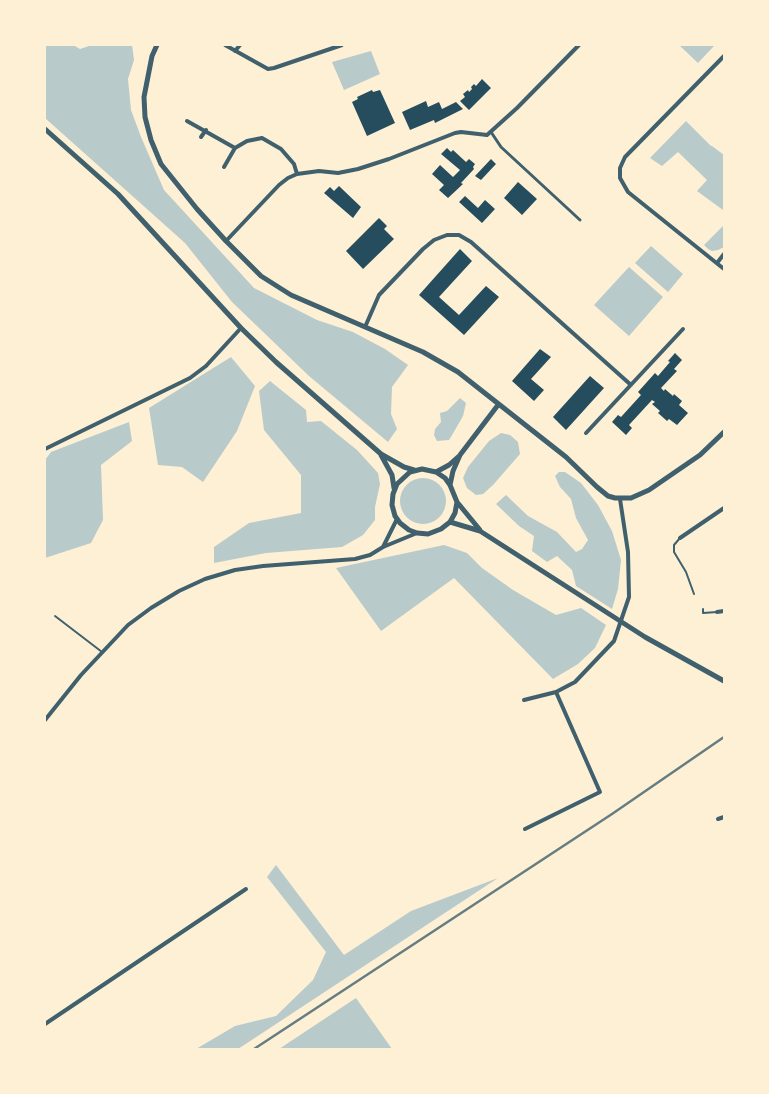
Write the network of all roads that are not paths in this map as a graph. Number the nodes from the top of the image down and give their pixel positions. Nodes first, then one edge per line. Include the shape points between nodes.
1 (157, 45) edge
2 (226, 45) edge
3 (240, 45) edge
4 (342, 45) edge
5 (579, 45) edge
6 (235, 51) junction
7 (724, 56) edge
8 (187, 121) dead end
9 (45, 129) edge
10 (206, 130) junction
11 (491, 132) junction
12 (201, 137) dead end
13 (235, 148) junction
14 (224, 167) dead end
15 (298, 174) junction
16 (580, 220) dead end
17 (226, 241) junction
18 (724, 254) edge
19 (716, 263) junction
20 (724, 268) edge
21 (241, 328) junction
22 (364, 328) junction
23 (683, 329) dead end
24 (631, 385) junction
25 (498, 405) junction
26 (724, 432) edge
27 (586, 433) dead end
28 (45, 449) edge
29 (381, 454) junction
30 (460, 455) junction
31 (414, 470) junction
32 (436, 472) junction
33 (450, 485) junction
34 (394, 489) junction
35 (620, 499) junction
36 (457, 502) junction
37 (724, 509) edge
38 (397, 519) junction
39 (450, 522) junction
40 (480, 530) junction
41 (417, 533) junction
42 (680, 538) joint
43 (383, 547) junction
44 (694, 594) dead end
45 (703, 609) dead end
46 (724, 611) edge
47 (716, 612) joint
48 (55, 616) dead end
49 (102, 652) junction
50 (724, 681) edge
51 (556, 692) junction
52 (524, 700) dead end
53 (45, 720) edge
54 (724, 817) edge
55 (718, 819) dead end
56 (525, 829) dead end
57 (246, 888) dead end
58 (45, 1024) edge

1 - 17 street via 144,97 151,140 161,164
2 - 6 street
3 - 6 street
4 - 6 street via 268,69
5 - 11 street
7 - 19 street via 625,157 620,168 620,178 628,192
8 - 10 street
9 - 21 street via 118,194
10 - 12 street
10 - 13 street
11 - 15 street via 488,135 454,133 358,169
11 - 16 street via 501,147
13 - 14 street
13 - 15 street via 262,138 281,150 294,164
15 - 17 street via 279,185
17 - 22 street via 262,276 291,295
18 - 19 street
19 - 20 street
21 - 28 street via 206,366 190,378
21 - 29 street
22 - 24 street via 379,295 423,249 434,240 459,235 471,242
22 - 25 street via 423,352 458,372
23 - 24 street
24 - 27 street
25 - 30 street
25 - 35 street via 566,457 608,496
26 - 35 street via 700,455 648,490
29 - 31 street
29 - 34 street via 392,475
30 - 32 street
30 - 33 street
31 - 32 street
31 - 34 street
32 - 33 street
33 - 36 street
34 - 38 street via 392,505
35 - 51 street via 628,552 629,597 614,641 575,682
36 - 39 street
36 - 40 street
37 - 42 street
38 - 41 street
38 - 43 street
39 - 40 street
39 - 41 street via 428,534
40 - 50 street via 645,637
41 - 43 street
42 - 44 lane via 674,545 674,552
43 - 49 street via 355,559 263,566 205,579 151,608 128,625
45 - 47 lane via 703,613
46 - 47 street
48 - 49 lane
49 - 53 street
51 - 52 street
51 - 56 street via 600,792
54 - 55 street
57 - 58 street

